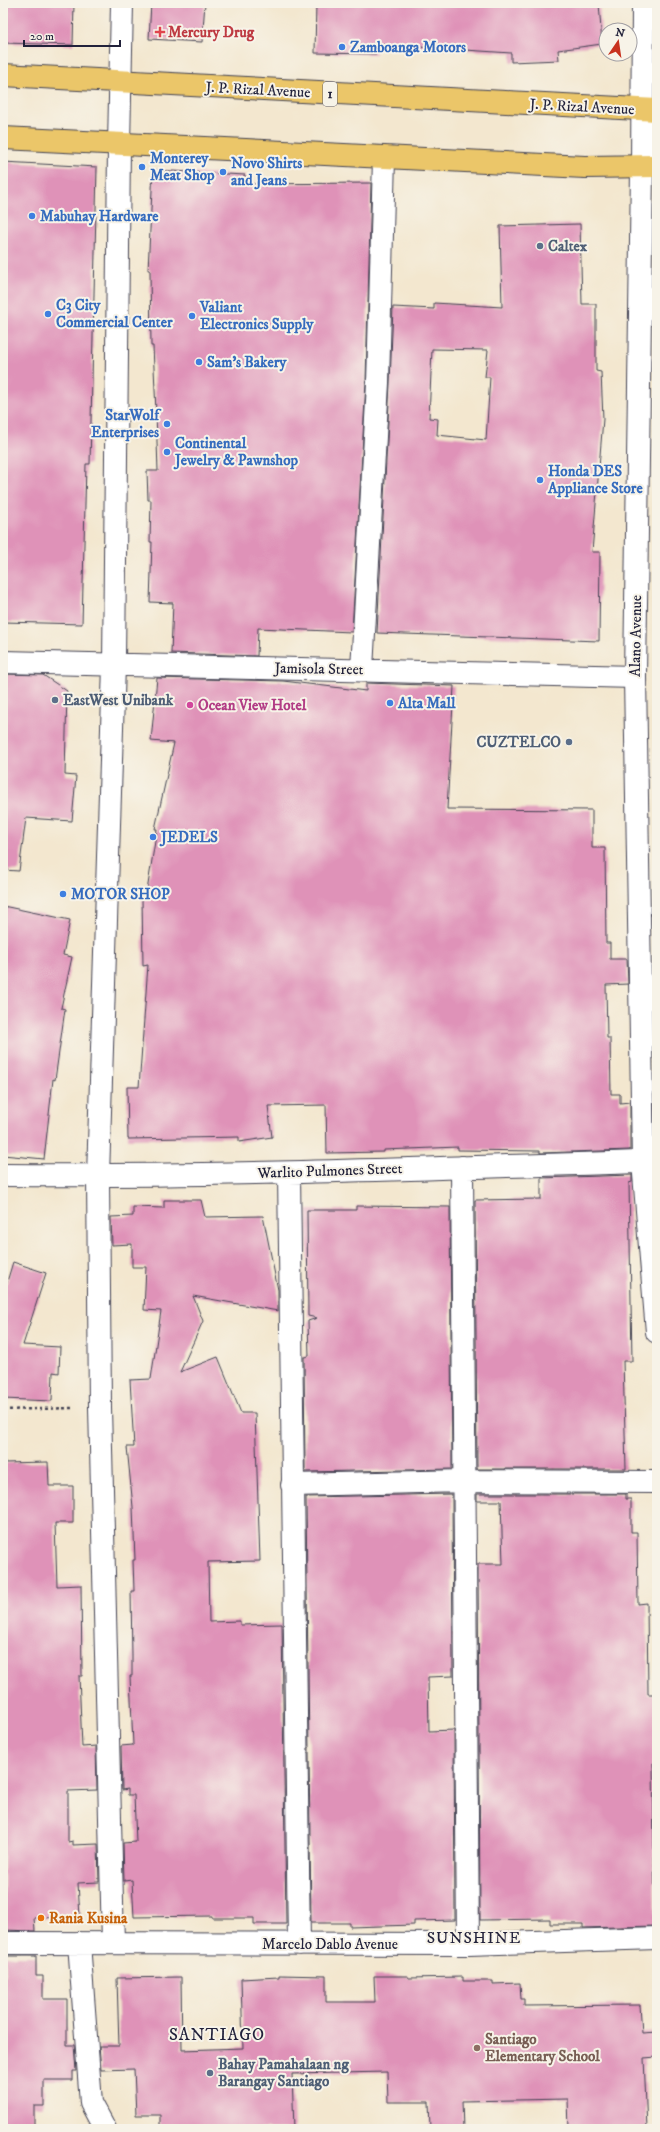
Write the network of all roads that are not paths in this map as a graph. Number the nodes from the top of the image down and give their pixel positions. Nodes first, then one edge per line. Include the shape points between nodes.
1 (122, 3) edge
2 (643, 3) edge
3 (3, 76) edge
4 (120, 82) junction
5 (650, 110) edge
6 (3, 138) edge
7 (119, 145) junction
8 (384, 158) junction
9 (650, 167) edge
10 (3, 662) edge
11 (114, 665) junction
12 (362, 669) junction
13 (635, 677) junction
14 (650, 1160) edge
15 (462, 1167) junction
16 (289, 1173) junction
17 (3, 1175) edge
18 (98, 1176) junction
19 (657, 1332) edge
20 (464, 1481) junction
21 (657, 1482) edge
22 (292, 1484) junction
23 (657, 1938) edge
24 (3, 1943) edge
25 (79, 1943) junction
26 (113, 1943) junction
27 (299, 1944) junction
28 (468, 1944) junction
29 (105, 2129) edge

1 - 4 street
2 - 5 street, Alano Avenue
3 - 4 main road, J. P. Rizal Avenue / 1
4 - 5 main road, J. P. Rizal Avenue / 1
4 - 7 street
5 - 9 street, Alano Avenue
6 - 7 main road
7 - 8 main road
7 - 11 street
8 - 9 main road via 585,167
8 - 12 street via 378,383
9 - 13 street, Alano Avenue
10 - 11 street, Jamisola Street
11 - 12 street, Jamisola Street
11 - 18 street
12 - 13 street, Jamisola Street
13 - 14 street, Alano Avenue
14 - 15 street, Warlito Pulmones Street
14 - 19 street, Alano Avenue
15 - 16 street, Warlito Pulmones Street
15 - 20 street
16 - 18 street, Warlito Pulmones Street
16 - 22 street
17 - 18 street, Warlito Pulmones Street
18 - 26 street via 100,1407
20 - 21 street
20 - 22 street
20 - 28 street
22 - 27 street
23 - 28 street, Marcelo Dablo Avenue
24 - 25 street, Marcelo Dablo Avenue
25 - 26 street, Marcelo Dablo Avenue
25 - 29 street via 91,2103
26 - 27 street, Marcelo Dablo Avenue
27 - 28 street, Marcelo Dablo Avenue

